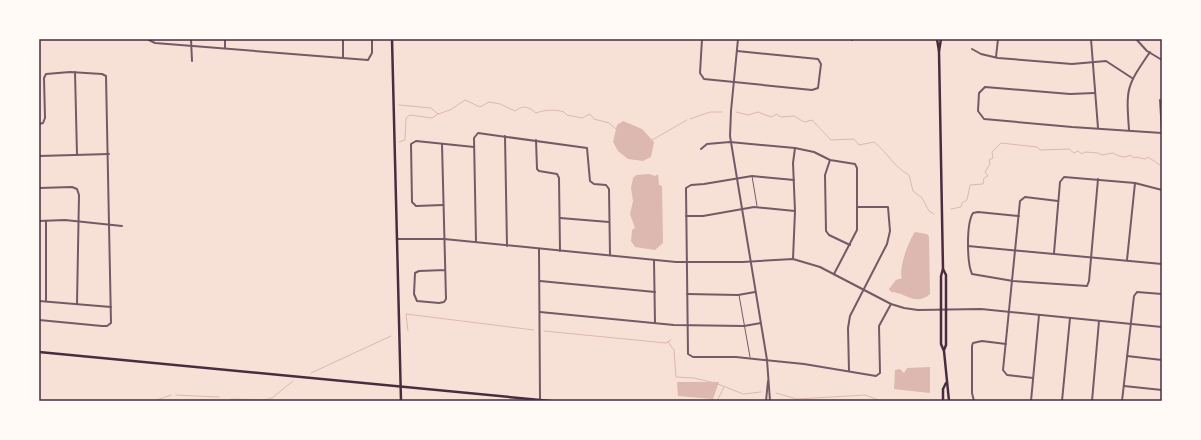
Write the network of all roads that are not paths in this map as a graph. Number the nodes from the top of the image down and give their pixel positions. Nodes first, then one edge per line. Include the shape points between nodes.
1 (147, 39) edge
2 (192, 39) edge
3 (225, 39) edge
4 (343, 39) edge
5 (372, 39) edge
6 (392, 39) edge
7 (702, 39) edge
8 (738, 39) edge
9 (937, 39) edge
10 (941, 39) edge
11 (998, 39) edge
12 (1091, 39) edge
13 (1136, 39) edge
14 (192, 46) junction
15 (225, 48) junction
16 (972, 49) dead end
17 (737, 51) junction
18 (939, 51) junction
19 (1150, 52) junction
20 (996, 57) junction
21 (343, 58) junction
22 (1162, 60) edge
23 (192, 61) dead end
24 (1092, 63) junction
25 (75, 72) junction
26 (1132, 78) junction
27 (734, 82) junction
28 (1095, 93) junction
29 (1160, 100) dead end
30 (39, 124) edge
31 (1098, 128) junction
32 (1129, 130) junction
33 (1162, 133) edge
34 (505, 136) junction
35 (536, 140) junction
36 (730, 142) junction
37 (442, 144) junction
38 (474, 147) junction
39 (795, 148) junction
40 (701, 149) dead end
41 (109, 154) junction
42 (77, 155) junction
43 (39, 156) edge
44 (830, 160) junction
45 (752, 176) junction
46 (737, 178) junction
47 (1098, 179) junction
48 (794, 180) junction
49 (1135, 183) junction
50 (39, 188) edge
51 (1162, 190) edge
52 (1058, 201) junction
53 (443, 205) junction
54 (758, 207) junction
55 (858, 208) junction
56 (742, 209) junction
57 (795, 211) junction
58 (686, 216) junction
59 (1019, 216) junction
60 (560, 218) junction
61 (39, 221) edge
62 (46, 221) junction
63 (78, 222) junction
64 (609, 222) junction
65 (110, 224) junction
66 (122, 226) dead end
67 (398, 239) junction
68 (444, 240) junction
69 (476, 242) junction
70 (850, 245) junction
71 (507, 246) junction
72 (968, 246) junction
73 (539, 249) junction
74 (560, 250) junction
75 (1016, 250) junction
76 (1054, 253) junction
77 (610, 255) junction
78 (1090, 257) junction
79 (793, 259) junction
80 (654, 260) junction
81 (1127, 260) junction
82 (751, 261) junction
83 (686, 262) junction
84 (1162, 264) edge
85 (943, 269) junction
86 (445, 270) junction
87 (834, 274) junction
88 (540, 281) junction
89 (1013, 281) junction
90 (863, 289) junction
91 (655, 292) junction
92 (755, 292) junction
93 (687, 294) junction
94 (1162, 294) edge
95 (738, 295) junction
96 (39, 300) edge
97 (46, 301) junction
98 (77, 304) junction
99 (890, 304) junction
100 (111, 307) junction
101 (940, 310) junction
102 (946, 310) junction
103 (540, 312) junction
104 (1010, 312) junction
105 (1039, 315) junction
106 (1070, 318) junction
107 (39, 320) edge
108 (1099, 321) junction
109 (655, 323) junction
110 (761, 323) junction
111 (1131, 324) junction
112 (688, 325) junction
113 (744, 326) junction
114 (1162, 327) edge
115 (1006, 344) junction
116 (944, 351) junction
117 (39, 352) edge
118 (1127, 356) junction
119 (750, 359) junction
120 (768, 360) junction
121 (1162, 360) edge
122 (849, 371) junction
123 (769, 378) junction
124 (1034, 378) junction
125 (946, 383) junction
126 (1124, 386) junction
127 (400, 387) junction
128 (1162, 390) edge
129 (540, 400) edge
130 (401, 401) edge
131 (551, 401) edge
132 (766, 401) edge
133 (770, 401) edge
134 (943, 401) edge
135 (949, 401) edge
136 (974, 401) edge
137 (1031, 401) edge
138 (1062, 401) edge
139 (1092, 401) edge
140 (1122, 401) edge

1 - 14 street via 155,43
2 - 14 street
3 - 15 street
4 - 21 street
5 - 21 street via 372,53 368,60
6 - 67 main road
7 - 27 street via 702,78
8 - 17 street
9 - 18 main road
10 - 18 main road
11 - 20 street
12 - 24 street
13 - 19 street
14 - 15 street
14 - 23 street
15 - 21 street
16 - 20 street
17 - 27 street
17 - 27 street via 818,59 821,64 818,86 812,90
18 - 85 main road
19 - 22 street
19 - 26 street
20 - 24 street via 1065,64
24 - 26 street via 1108,62
24 - 28 street
25 - 30 street via 50,72 45,76 45,118 43,123
25 - 41 street via 105,74 107,78
25 - 42 street
26 - 32 street via 1126,98
27 - 36 street via 730,111
28 - 31 street
28 - 31 street via 1070,94 985,87 979,93 978,112 984,119
29 - 33 street
31 - 32 street
32 - 33 street
34 - 35 street
34 - 38 street via 478,133 475,136
34 - 71 street
35 - 60 street via 537,168 558,176
35 - 64 street via 587,148 590,181 608,187
36 - 39 street
36 - 40 street via 707,144
36 - 46 street
37 - 38 street
37 - 53 street
37 - 53 street via 414,142 411,147 411,162 413,203 416,206
38 - 69 street
39 - 44 street via 814,152
39 - 48 street
41 - 42 street
41 - 65 street
42 - 43 street
44 - 55 street via 852,162 856,165
44 - 70 street via 825,176 826,232
45 - 46 street
45 - 48 street
45 - 54 lane
46 - 56 street
46 - 58 street via 688,186
47 - 49 street
47 - 52 street via 1064,178 1060,182
47 - 78 street
48 - 57 street
49 - 51 street
49 - 81 street
50 - 63 street via 77,189
52 - 59 street via 1025,197 1020,201
52 - 76 street
53 - 68 street
54 - 56 street
54 - 57 street
55 - 70 street via 857,230
55 - 90 street via 890,209 888,240
56 - 58 street via 703,216
56 - 82 street
57 - 79 street
58 - 83 street
59 - 72 street via 973,213
59 - 75 street
60 - 64 street
60 - 74 street
61 - 62 street
62 - 63 street
62 - 97 street
63 - 65 street
63 - 98 street
64 - 77 street
65 - 66 street
65 - 100 street
67 - 68 street
67 - 127 main road
68 - 69 street
68 - 86 street
69 - 71 street
70 - 87 street
71 - 73 street
72 - 75 street
72 - 89 street via 972,274
73 - 74 street
73 - 88 street
74 - 77 street
75 - 76 street
75 - 89 street
76 - 78 street
77 - 80 street
78 - 81 street
78 - 89 street via 1087,286
79 - 82 street
79 - 87 street
80 - 83 street
80 - 91 street
81 - 84 street
82 - 83 street
82 - 92 street
83 - 93 street
85 - 101 main road
85 - 102 main road via 946,275
86 - 86 street via 444,302 418,301 414,275 416,272
87 - 90 street
88 - 91 street
88 - 103 street
89 - 104 street
90 - 99 street
90 - 122 street via 849,320
91 - 109 street
92 - 95 street
92 - 110 street
93 - 95 street
93 - 112 street
94 - 111 street via 1135,293
95 - 113 lane
96 - 97 street
97 - 98 street
98 - 100 street
99 - 101 street via 910,309
99 - 122 street via 879,326 880,373 874,376
100 - 107 street via 111,323 107,326
101 - 102 street
101 - 116 main road via 941,344
102 - 104 street via 981,309
102 - 116 main road
103 - 109 street
103 - 129 street
104 - 105 street
104 - 115 street
105 - 106 street
105 - 124 street
106 - 108 street
106 - 138 street
108 - 111 street
108 - 139 street
109 - 112 street
110 - 113 street
110 - 120 street
111 - 114 street
111 - 118 street
112 - 113 street
112 - 119 street via 690,356
113 - 119 lane
115 - 124 street via 1003,370 1005,373 1010,376
115 - 136 street via 982,341 973,343
116 - 125 main road
117 - 127 main road
118 - 121 street
118 - 126 street
119 - 120 street
120 - 122 street
120 - 123 street
123 - 132 street
123 - 133 street
124 - 137 street
125 - 134 main road
125 - 135 main road
126 - 128 street
126 - 140 street
127 - 129 main road
127 - 130 main road
129 - 131 main road

